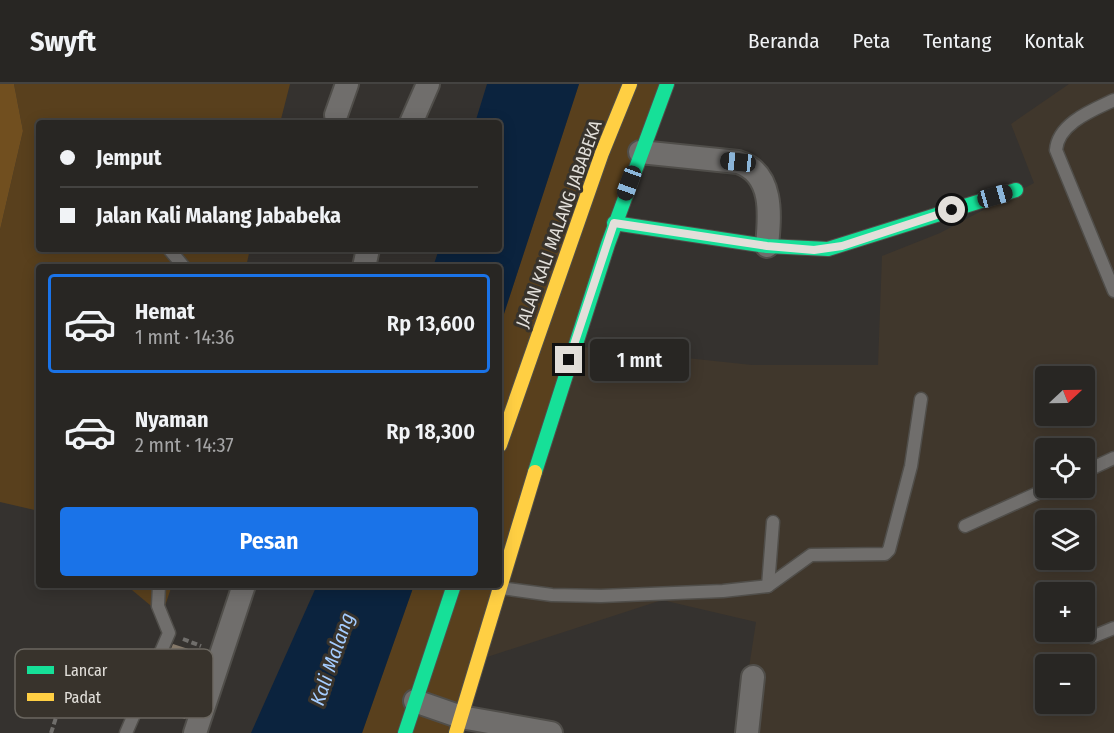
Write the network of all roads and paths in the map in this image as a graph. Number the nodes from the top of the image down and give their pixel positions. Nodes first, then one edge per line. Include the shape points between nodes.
1 (348, 84) edge
2 (428, 84) edge
3 (630, 84) edge
4 (667, 84) edge
5 (1114, 100) edge
6 (336, 115) dead end
7 (412, 120) edge
8 (640, 152) junction
9 (1016, 190) dead end
10 (614, 223) junction
11 (767, 246) junction
12 (171, 252) edge
13 (181, 264) edge
14 (1114, 291) edge
15 (921, 399) dead end
16 (502, 439) edge
17 (1114, 458) edge
18 (1095, 467) edge
19 (1035, 494) edge
20 (772, 522) dead end
21 (965, 526) dead end
22 (502, 585) edge
23 (768, 586) junction
24 (159, 588) edge
25 (243, 588) edge
26 (453, 588) edge
27 (501, 588) joint
28 (1114, 628) edge
29 (168, 633) junction
30 (1095, 636) edge
31 (161, 649) edge
32 (208, 649) edge
33 (213, 651) edge
34 (220, 654) junction
35 (213, 676) edge
36 (753, 677) dead end
37 (415, 701) junction
38 (56, 718) edge
39 (132, 718) edge
40 (200, 718) edge
41 (459, 725) edge
42 (51, 733) edge
43 (126, 733) edge
44 (195, 733) edge
45 (405, 733) edge
46 (551, 733) edge
47 (747, 733) edge

1 - 6 street
2 - 7 street
3 - 16 main road, JALAN KALI MALANG JABABEKA
4 - 8 main road
5 - 14 lane via 1068,126 1057,141 1056,150
8 - 10 main road
8 - 11 street via 738,162 751,167 764,183
9 - 11 main road via 828,249
10 - 11 main road
10 - 22 main road
12 - 13 lane
15 - 23 lane via 911,466 888,552 807,556
17 - 18 lane
19 - 21 lane
20 - 23 lane
23 - 27 lane via 601,596
24 - 29 lane via 158,606
25 - 34 street
26 - 37 main road
27 - 41 main road
28 - 30 lane
29 - 31 lane
29 - 32 path
33 - 34 path
34 - 35 street
36 - 47 street
37 - 41 street
37 - 45 main road
38 - 42 path
39 - 43 lane
40 - 44 street
41 - 46 street

